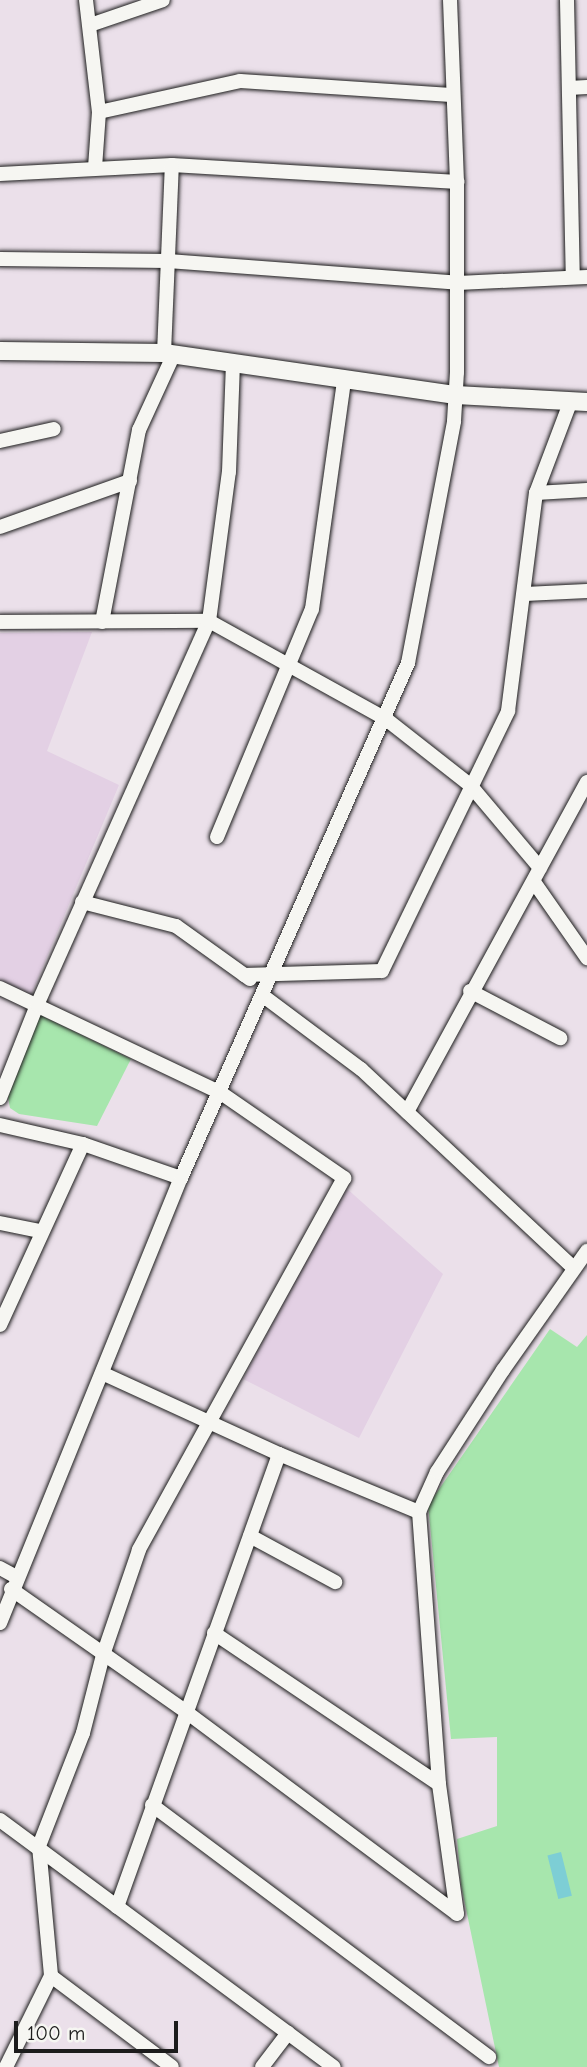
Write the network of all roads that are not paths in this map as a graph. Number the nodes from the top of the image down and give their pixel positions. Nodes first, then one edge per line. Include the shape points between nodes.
1 (86, 0) edge
2 (163, 0) edge
3 (450, 0) edge
4 (567, 0) edge
5 (90, 25) junction
6 (587, 87) edge
7 (569, 88) junction
8 (452, 95) junction
9 (99, 112) junction
10 (172, 165) junction
11 (95, 169) junction
12 (0, 174) edge
13 (457, 182) junction
14 (587, 183) edge
15 (571, 184) junction
16 (0, 259) edge
17 (168, 261) junction
18 (580, 277) edge
19 (458, 283) junction
20 (0, 351) edge
21 (169, 354) junction
22 (233, 363) junction
23 (344, 381) junction
24 (456, 395) junction
25 (578, 403) edge
26 (54, 429) dead end
27 (0, 441) edge
28 (130, 481) junction
29 (587, 490) edge
30 (536, 493) junction
31 (0, 527) edge
32 (587, 591) edge
33 (525, 594) junction
34 (209, 621) junction
35 (0, 622) edge
36 (102, 622) junction
37 (289, 668) junction
38 (386, 719) junction
39 (587, 782) edge
40 (471, 786) junction
41 (217, 837) dead end
42 (540, 868) junction
43 (534, 882) junction
44 (82, 902) junction
45 (587, 958) edge
46 (272, 974) junction
47 (244, 975) junction
48 (0, 988) edge
49 (470, 991) junction
50 (264, 992) junction
51 (37, 1005) junction
52 (560, 1038) dead end
53 (221, 1093) junction
54 (0, 1098) edge
55 (407, 1112) junction
56 (0, 1125) edge
57 (83, 1144) junction
58 (181, 1178) junction
59 (0, 1223) edge
60 (40, 1231) junction
61 (587, 1251) edge
62 (574, 1268) junction
63 (1, 1319) edge
64 (104, 1374) junction
65 (212, 1420) junction
66 (279, 1454) junction
67 (419, 1511) junction
68 (250, 1536) junction
69 (0, 1568) edge
70 (335, 1582) dead end
71 (13, 1583) junction
72 (0, 1623) edge
73 (214, 1633) junction
74 (103, 1655) junction
75 (185, 1712) junction
76 (439, 1784) junction
77 (152, 1805) junction
78 (0, 1820) edge
79 (39, 1846) junction
80 (117, 1907) junction
81 (51, 1976) junction
82 (288, 2032) junction
83 (489, 2057) dead end
84 (6, 2067) edge
85 (172, 2067) edge
86 (262, 2067) edge
87 (334, 2067) edge

1 - 5 street
2 - 5 street
3 - 8 street
4 - 7 street
5 - 9 street
6 - 7 street
7 - 15 street
8 - 9 street via 240,81
8 - 13 street
9 - 11 street
10 - 11 street
10 - 13 street
10 - 17 street
11 - 12 street
13 - 19 street
14 - 15 street
15 - 18 street
16 - 17 street
17 - 19 street
17 - 21 street
18 - 19 street
19 - 24 street
20 - 21 main road
21 - 22 main road
21 - 28 street via 139,430
22 - 23 main road
22 - 34 street via 229,472
23 - 24 main road
23 - 37 street via 312,609
24 - 25 main road
24 - 38 street via 408,663
25 - 30 street
26 - 27 street
28 - 31 street
28 - 36 street
29 - 30 street
30 - 33 street
32 - 33 street
33 - 40 street via 508,711
34 - 36 street
34 - 37 street
34 - 44 street
35 - 36 street
37 - 38 street
37 - 41 street
38 - 40 street
38 - 46 street
39 - 42 street
40 - 42 street
40 - 46 street via 382,971
42 - 43 street
43 - 45 street
43 - 49 street
44 - 47 street via 176,926
44 - 51 street
46 - 47 street
46 - 50 street
47 - 50 street
48 - 51 street
49 - 52 street
49 - 55 street
50 - 53 street
50 - 55 street
51 - 53 street
51 - 54 street
53 - 58 street
53 - 65 street via 344,1178
55 - 62 street
56 - 57 street
57 - 58 street
57 - 60 street
58 - 64 street
59 - 60 street
60 - 63 street
61 - 62 street
62 - 67 street via 437,1472
64 - 65 street
64 - 71 street
65 - 66 street
65 - 74 street via 139,1550
66 - 67 street
66 - 68 street
67 - 76 street
68 - 70 street
68 - 73 street
69 - 71 street
71 - 72 street
71 - 74 street
73 - 75 street
73 - 76 street
74 - 75 street
74 - 79 street via 83,1733
75 - 76 street via 457,1914
75 - 77 street
77 - 80 street
77 - 83 street
78 - 79 street
79 - 80 street
79 - 81 street
80 - 82 street
81 - 84 street
81 - 85 street
82 - 86 street
82 - 87 street

